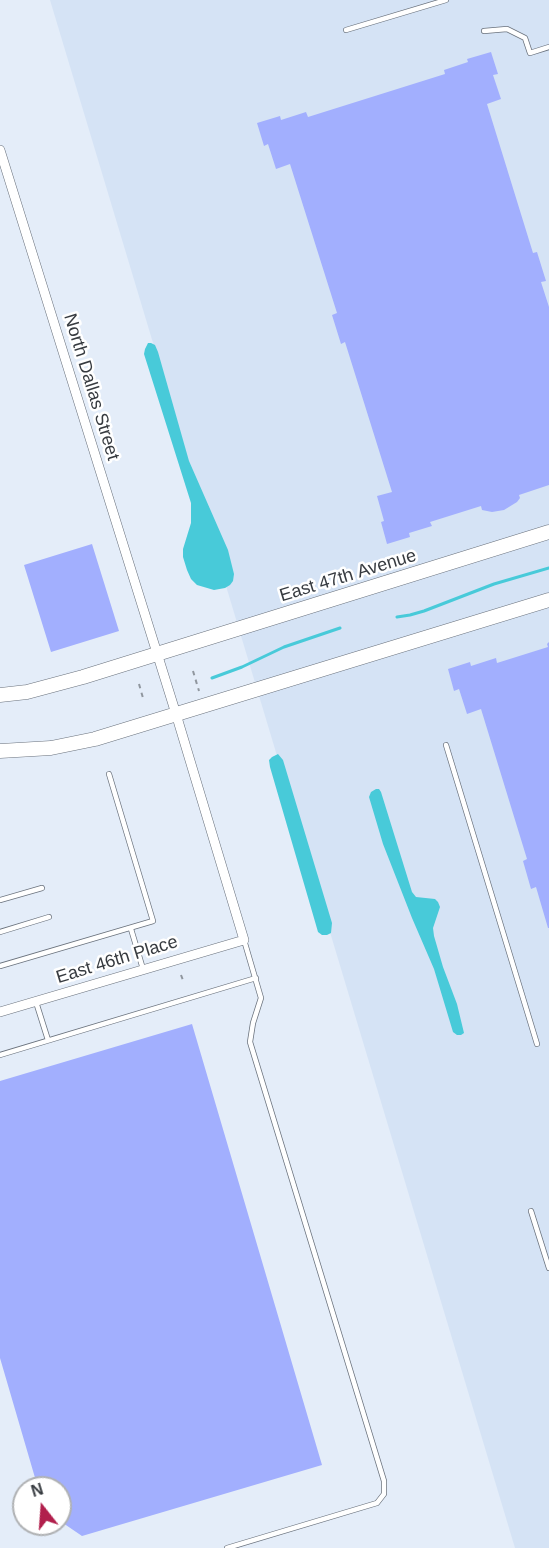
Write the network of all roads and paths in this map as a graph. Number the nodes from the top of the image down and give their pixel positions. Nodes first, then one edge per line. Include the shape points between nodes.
1 (446, 0) edge
2 (346, 30) dead end
3 (484, 31) dead end
4 (549, 47) edge
5 (0, 150) edge
6 (3, 172) edge
7 (549, 532) edge
8 (549, 600) edge
9 (157, 654) junction
10 (193, 671) dead end
11 (139, 684) dead end
12 (199, 691) dead end
13 (0, 695) edge
14 (143, 698) dead end
15 (176, 714) junction
16 (446, 745) dead end
17 (0, 751) edge
18 (109, 774) dead end
19 (42, 888) dead end
20 (0, 900) edge
21 (49, 917) dead end
22 (131, 928) junction
23 (0, 932) edge
24 (244, 940) junction
25 (0, 966) edge
26 (144, 970) junction
27 (181, 975) dead end
28 (256, 978) junction
29 (184, 983) dead end
30 (36, 1002) junction
31 (0, 1012) edge
32 (48, 1041) junction
33 (537, 1044) dead end
34 (0, 1055) edge
35 (531, 1211) dead end
36 (549, 1268) edge
37 (227, 1548) edge

1 - 2 lane
3 - 4 lane via 507,29 525,39 530,53
5 - 6 street, North Dallas Street
6 - 9 street, North Dallas Street
7 - 9 main road, East 47th Avenue
8 - 15 main road
9 - 13 main road, East 47th Avenue via 48,687
9 - 15 street
10 - 12 path
11 - 14 path
15 - 17 main road via 80,743
15 - 24 street
16 - 33 lane
18 - 22 lane via 153,921
19 - 20 lane
21 - 23 lane
22 - 25 lane
22 - 26 lane
24 - 26 street, East 46th Place
24 - 28 lane
26 - 30 street, East 46th Place
27 - 29 path
28 - 32 lane
28 - 37 lane via 261,998 250,1042 384,1480 384,1494 377,1503
30 - 31 street, East 46th Place
30 - 32 lane
32 - 34 lane
35 - 36 lane

